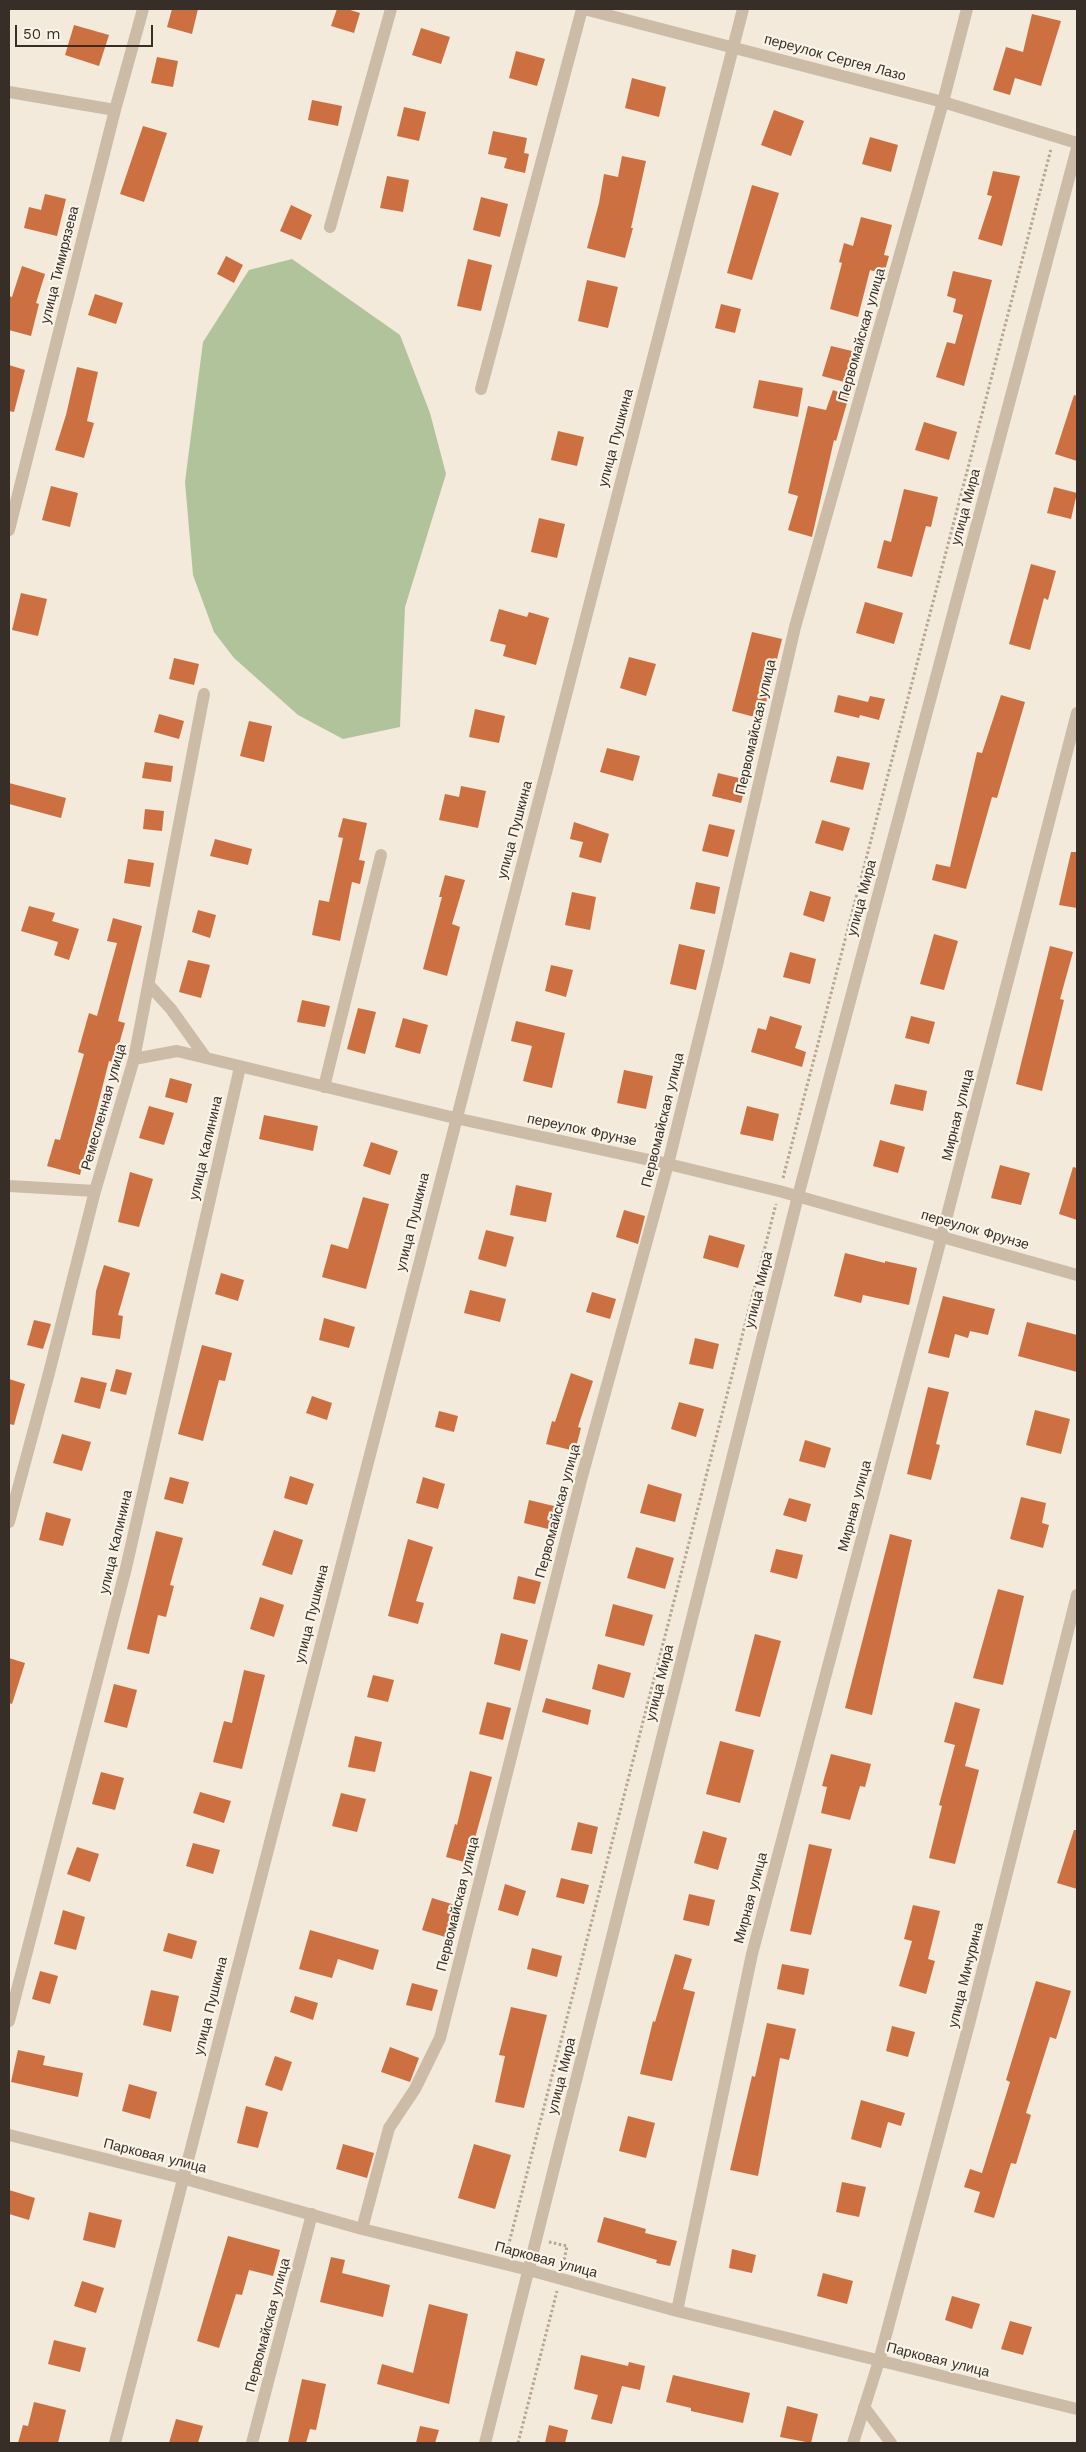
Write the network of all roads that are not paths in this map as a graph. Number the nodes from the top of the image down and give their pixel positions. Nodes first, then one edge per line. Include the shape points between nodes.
1 (142, 9) edge
2 (391, 9) edge
3 (583, 9) edge
4 (743, 9) edge
5 (967, 9) edge
6 (733, 46) junction
7 (9, 92) edge
8 (943, 102) junction
9 (114, 110) junction
10 (1077, 143) edge
11 (1077, 148) edge
12 (330, 228) dead end
13 (481, 389) dead end
14 (9, 530) edge
15 (204, 694) dead end
16 (1077, 713) edge
17 (380, 855) dead end
18 (148, 985) junction
19 (206, 1058) junction
20 (134, 1059) junction
21 (240, 1067) junction
22 (324, 1087) junction
23 (455, 1118) junction
24 (668, 1164) junction
25 (9, 1186) edge
26 (95, 1191) junction
27 (798, 1196) junction
28 (942, 1235) junction
29 (1077, 1275) edge
30 (9, 1522) edge
31 (1077, 1595) edge
32 (9, 2021) edge
33 (9, 2135) edge
34 (182, 2178) junction
35 (312, 2214) junction
36 (362, 2229) junction
37 (529, 2270) junction
38 (677, 2311) junction
39 (879, 2361) junction
40 (864, 2407) junction
41 (1077, 2409) edge
42 (115, 2443) edge
43 (252, 2443) edge
44 (485, 2443) edge
45 (853, 2443) edge
46 (890, 2443) edge

1 - 9 street, улица Тимирязева
2 - 12 street
3 - 6 street, переулок Сергея Лазо
3 - 13 street
4 - 6 street, улица Пушкина
5 - 8 street, Первомайская улица
6 - 8 street, переулок Сергея Лазо
6 - 23 street, улица Пушкина
7 - 9 street
8 - 10 street, переулок Сергея Лазо
8 - 24 street, Первомайская улица via 795,627
9 - 14 street, улица Тимирязева
11 - 27 street, улица Мира
15 - 18 street, Ремесленная улица
16 - 28 street, Мирная улица
17 - 22 street
18 - 19 street via 171,1009
18 - 20 street, Ремесленная улица
19 - 20 street, переулок Фрунзе via 177,1051
19 - 21 street, переулок Фрунзе
20 - 26 street, Ремесленная улица
21 - 22 street, переулок Фрунзе
21 - 32 street, улица Калинина via 126,1568
22 - 23 street, переулок Фрунзе
23 - 24 street, переулок Фрунзе
23 - 34 street, улица Пушкина
24 - 27 street, переулок Фрунзе
24 - 36 street, Первомайская улица via 581,1480 440,2038 415,2089 389,2128
25 - 26 street
26 - 30 street, Ремесленная улица
27 - 28 street, переулок Фрунзе
27 - 37 street, улица Мира
28 - 29 street, переулок Фрунзе
28 - 38 street, Мирная улица via 752,1954
31 - 39 street, улица Мичурина via 969,2024
33 - 34 street, Парковая улица
34 - 35 street, Парковая улица
34 - 42 street, улица Пушкина
35 - 36 street, Парковая улица
35 - 43 street, Первомайская улица
36 - 37 street, Парковая улица
37 - 38 street, Парковая улица
37 - 44 street, улица Мира
38 - 39 street, Парковая улица
39 - 40 street, улица Мичурина
39 - 41 street, Парковая улица
40 - 45 street, улица Мичурина
40 - 46 street

